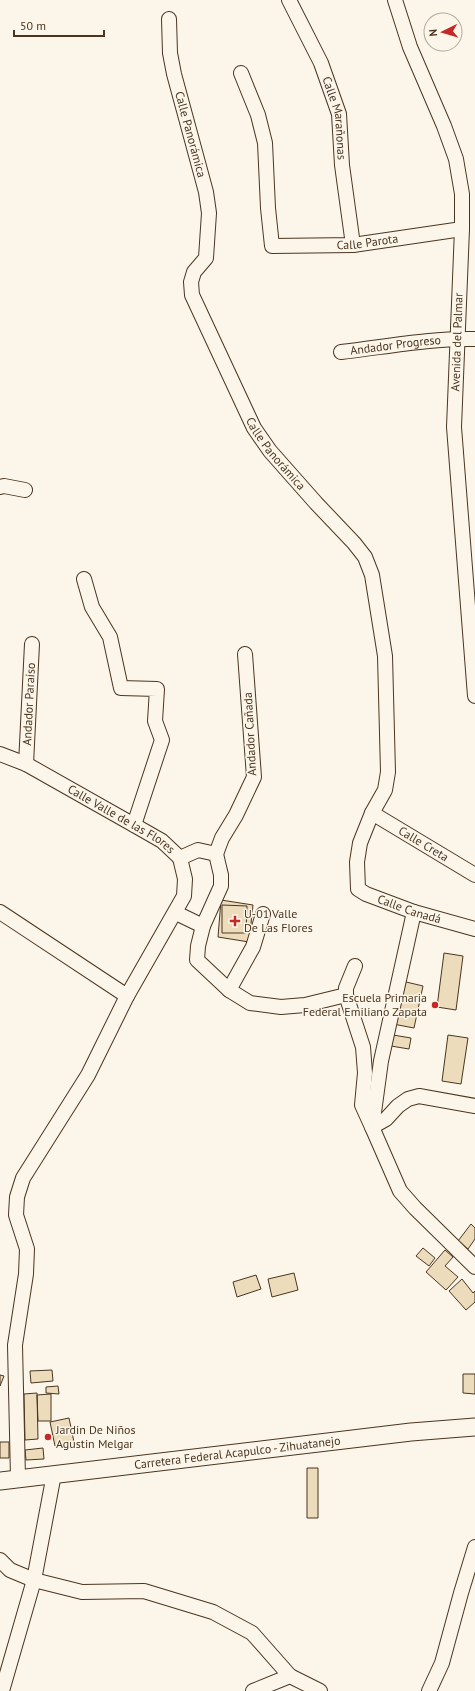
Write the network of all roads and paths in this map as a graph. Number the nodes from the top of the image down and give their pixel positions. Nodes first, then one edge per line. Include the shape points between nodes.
1 (289, 0) edge
2 (395, 0) edge
3 (169, 19) dead end
4 (241, 72) dead end
5 (462, 229) junction
6 (353, 245) junction
7 (457, 339) junction
8 (475, 339) edge
9 (341, 352) dead end
10 (0, 487) edge
11 (24, 490) dead end
12 (84, 579) dead end
13 (32, 644) dead end
14 (245, 654) dead end
15 (475, 696) edge
16 (0, 754) edge
17 (26, 764) junction
18 (372, 813) junction
19 (134, 825) junction
20 (216, 854) junction
21 (180, 858) junction
22 (475, 875) edge
23 (357, 876) joint
24 (0, 912) edge
25 (414, 912) junction
26 (176, 913) junction
27 (263, 914) dead end
28 (203, 926) junction
29 (475, 929) edge
30 (355, 966) dead end
31 (229, 990) junction
32 (346, 995) junction
33 (127, 996) junction
34 (475, 1106) edge
35 (372, 1127) junction
36 (475, 1267) edge
37 (475, 1427) edge
38 (54, 1474) junction
39 (18, 1478) junction
40 (0, 1481) edge
41 (475, 1547) edge
42 (0, 1560) edge
43 (34, 1580) junction
44 (290, 1676) junction
45 (2, 1691) edge
46 (253, 1691) edge
47 (320, 1691) edge
48 (429, 1691) edge

1 - 6 street, Calle Marañonas via 321,63 339,114 342,165
2 - 5 street, Avenida del Palmar via 410,47 456,159 462,194
3 - 18 street, Calle Panorámica via 170,54 174,74 206,192 209,213 206,258 194,272 191,282 192,295 254,428 270,451 354,543 365,557 372,575 385,656 388,772 385,790
4 - 6 street, Calle Parota via 258,115 265,143 272,246
5 - 6 street, Calle Parota
5 - 7 street, Avenida del Palmar
7 - 8 street, Andador Progreso
7 - 9 street, Andador Progreso
7 - 15 street, Avenida del Palmar via 454,427
10 - 11 street
12 - 19 street via 92,607 110,637 122,688 157,689 155,721 162,740
13 - 17 street, Andador Paraíso
14 - 20 street, Andador Cañada via 254,778
16 - 17 street, Calle Valle de las Flores
17 - 19 street, Calle Valle de las Flores
18 - 22 street, Calle Creta
18 - 23 street, Calle Panorámica via 360,843
19 - 21 street, Calle Valle de las Flores via 162,841
20 - 21 street, Calle Valle de las Flores via 198,850
20 - 28 street via 221,886
21 - 26 street via 185,879 184,896
23 - 25 street, Calle Canadá via 358,889
24 - 33 street
25 - 29 street, Calle Canadá
25 - 35 street via 381,1062
26 - 28 street
26 - 33 street
27 - 31 street via 253,947
28 - 31 street via 197,960
30 - 32 street via 346,988
31 - 32 street via 250,1003 281,1007 305,1005
32 - 35 street via 363,1047 365,1073 362,1105
33 - 39 street via 88,1075 24,1178 17,1197 16,1215 27,1250 26,1274 15,1345
34 - 35 street via 419,1096 408,1099 386,1119
35 - 36 street via 400,1191
37 - 38 main road, Carretera Federal Acapulco - Zihuatanejo via 411,1432
38 - 39 main road, Carretera Federal Acapulco - Zihuatanejo
38 - 43 street
39 - 40 main road, Carretera Federal Acapulco - Zihuatanejo
41 - 48 street via 442,1663
42 - 43 street via 10,1570
43 - 44 street via 82,1592 144,1591 212,1612 252,1633
43 - 45 street
44 - 46 street
44 - 47 street

